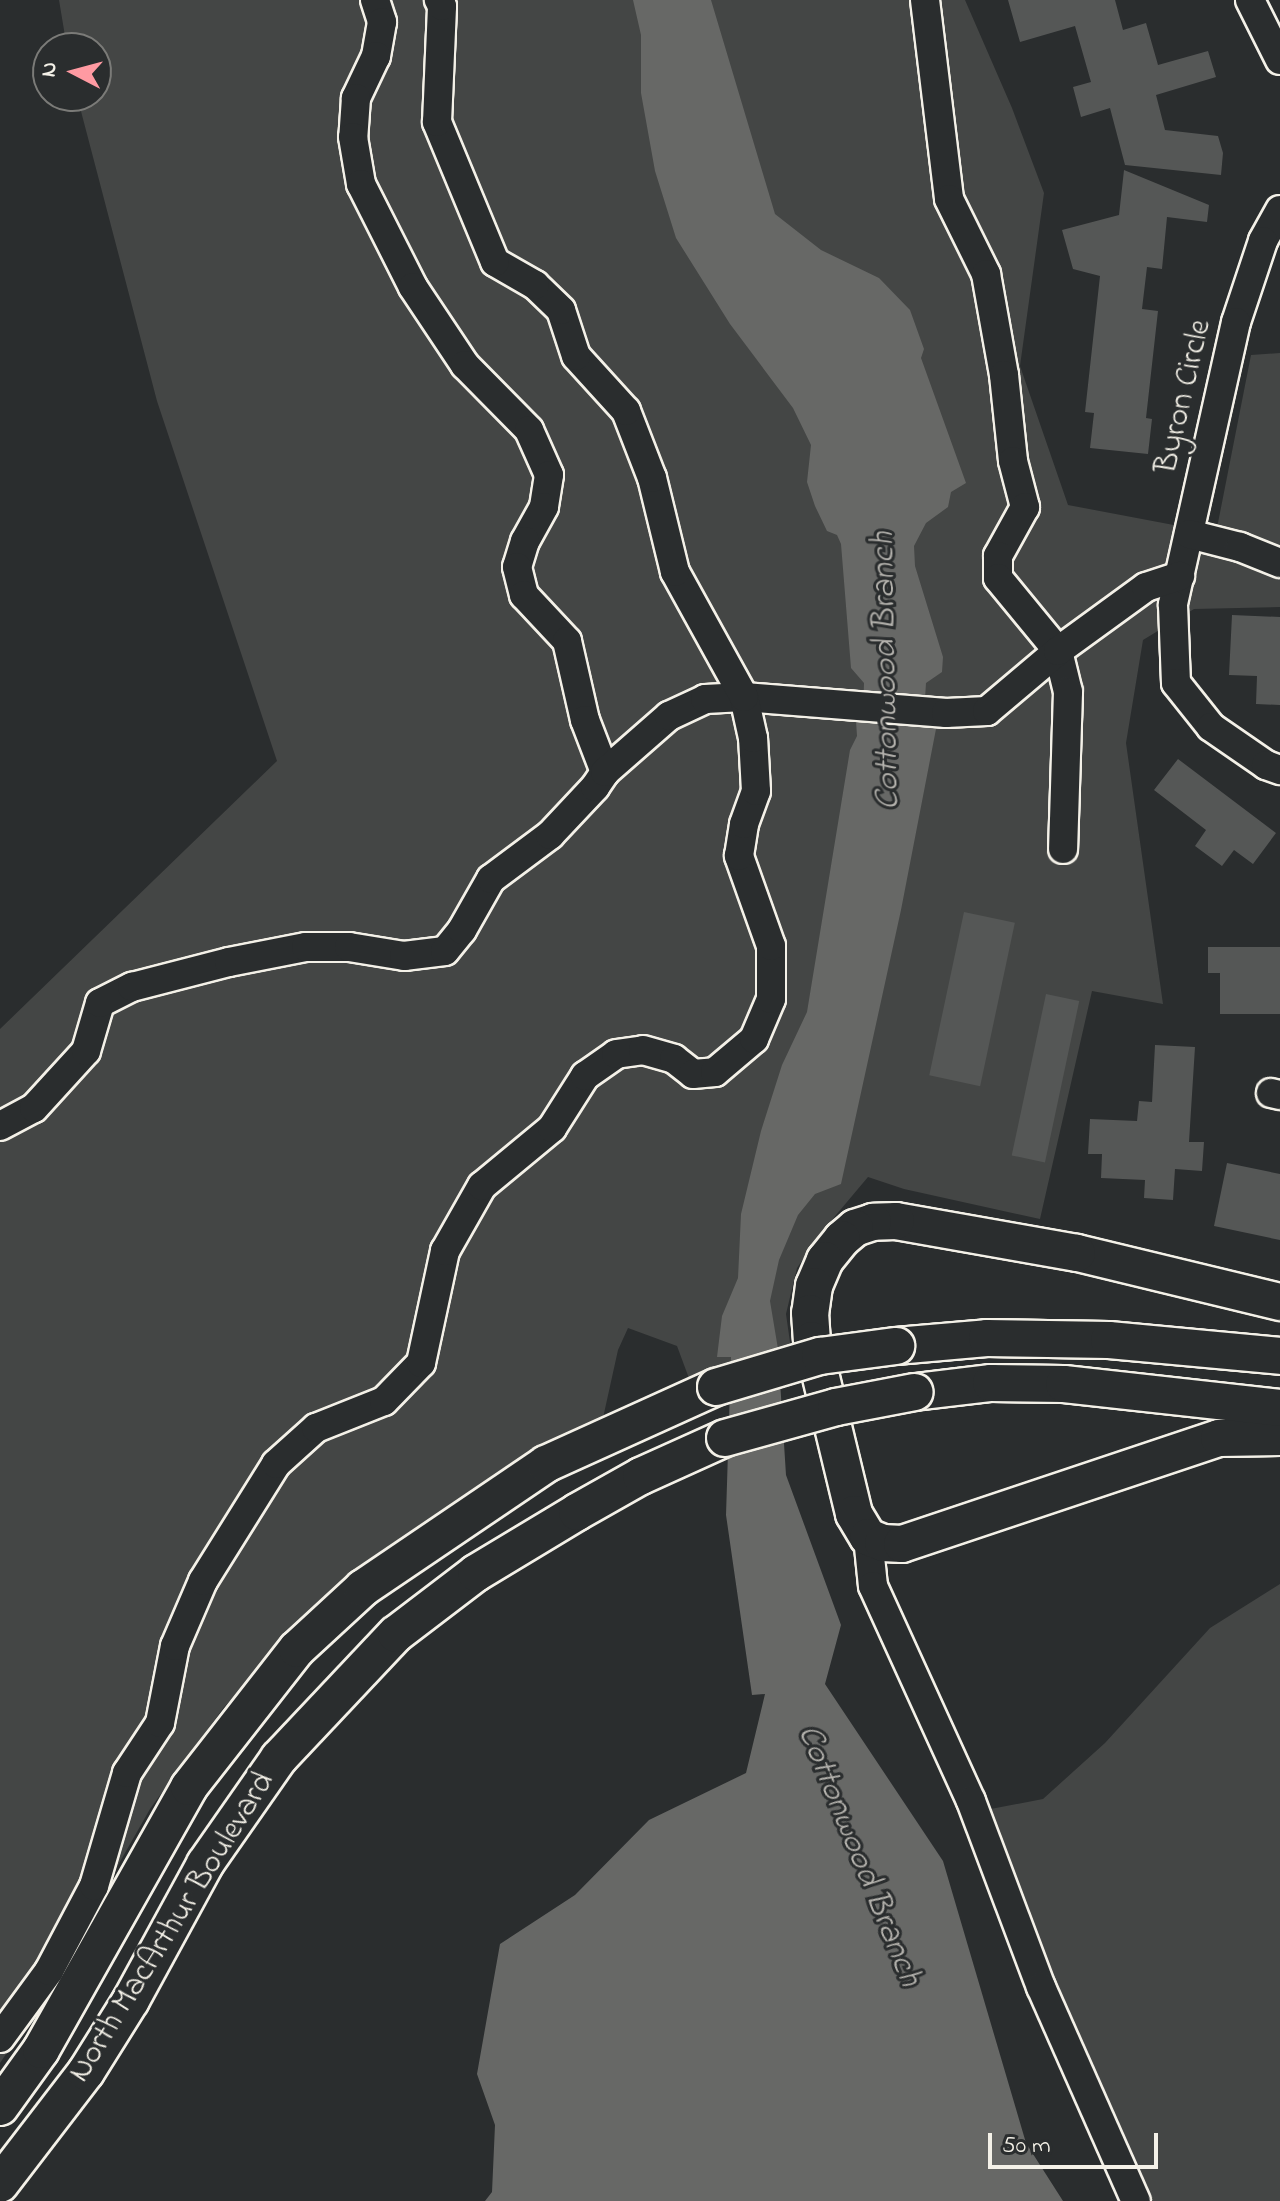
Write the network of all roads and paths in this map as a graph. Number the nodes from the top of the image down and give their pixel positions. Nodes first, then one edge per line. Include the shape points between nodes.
1 (375, 0) edge
2 (439, 0) edge
3 (925, 0) edge
4 (1250, 0) edge
5 (1280, 60) edge
6 (1280, 210) edge
7 (1189, 534) junction
8 (1280, 563) edge
9 (1180, 576) junction
10 (1058, 651) junction
11 (744, 697) junction
12 (1280, 770) edge
13 (605, 772) junction
14 (1063, 849) dead end
15 (0, 1126) edge
16 (1280, 1302) edge
17 (1280, 1356) edge
18 (1280, 1408) edge
19 (1280, 1437) edge
20 (868, 1537) junction
21 (0, 2038) edge
22 (0, 2107) edge
23 (0, 2184) edge
24 (1136, 2201) edge

1 - 13 street via 382,22 356,98 353,137 361,184 413,287 465,365 529,430 549,475 544,507 517,567 524,595 567,641 585,720
2 - 11 street via 437,122 495,262 535,285 561,310 576,356 626,411 652,478 675,572
3 - 10 street via 949,199 986,274 1013,461 1025,507 998,556 998,578
4 - 5 street
6 - 7 street, Byron Circle via 1263,241 1236,322
7 - 8 street
7 - 9 street, Byron Circle
9 - 10 street via 1146,587
9 - 12 street, Byron Circle via 1173,605 1176,683 1211,727
10 - 11 street via 987,711 946,713
10 - 14 street via 1068,692
11 - 13 street via 705,699 669,716
11 - 21 street via 756,791 739,856 771,946 771,999 754,1039 715,1072 693,1074 674,1059 643,1050 616,1054 585,1076 552,1128 482,1186 445,1251 421,1363 384,1401 316,1428 276,1464 203,1581 175,1646 160,1723 127,1773 94,1886 49,1971
13 - 15 street via 550,835 491,879 445,951 404,956 306,947 132,987 100,1003 86,1051 34,1108
16 - 20 main road via 1077,1253 971,1234 896,1221 855,1228 825,1260 810,1313 854,1514
17 - 22 main road, North MacArthur Boulevard, bridge via 1109,1340 987,1338 820,1356 716,1387 546,1464 363,1588 297,1649 189,1787 41,2050
18 - 23 main road, North MacArthur Boulevard, bridge via 1064,1384 991,1383 836,1407 725,1438 641,1476 476,1573 396,1634 279,1758 205,1864 86,2072
19 - 20 main road via 1219,1438 902,1544
20 - 24 street via 873,1586 971,1801 1041,1987

